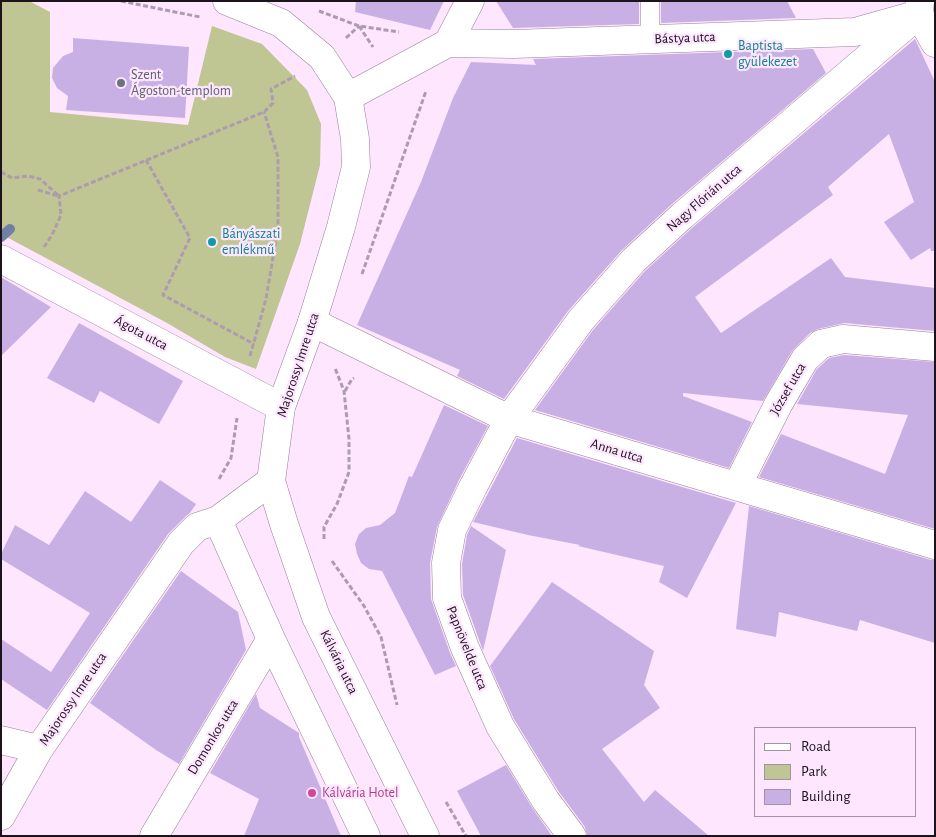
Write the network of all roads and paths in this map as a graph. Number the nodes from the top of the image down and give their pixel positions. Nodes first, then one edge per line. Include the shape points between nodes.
1 (227, 1) edge
2 (470, 1) edge
3 (650, 1) edge
4 (924, 9) edge
5 (317, 11) dead end
6 (358, 26) dead end
7 (653, 40) junction
8 (448, 43) junction
9 (935, 43) edge
10 (426, 92) dead end
11 (348, 97) junction
12 (146, 160) junction
13 (1, 172) edge
14 (38, 190) dead end
15 (59, 196) junction
16 (1, 259) edge
17 (26, 272) junction
18 (360, 279) dead end
19 (312, 322) junction
20 (340, 337) junction
21 (254, 344) junction
22 (935, 347) edge
23 (242, 386) junction
24 (281, 407) junction
25 (509, 419) junction
26 (271, 481) junction
27 (217, 483) dead end
28 (738, 487) junction
29 (218, 520) junction
30 (324, 542) dead end
31 (935, 545) edge
32 (329, 556) dead end
33 (271, 639) junction
34 (398, 709) dead end
35 (1, 740) edge
36 (39, 749) junction
37 (444, 798) dead end
38 (1, 816) edge
39 (154, 836) edge
40 (366, 836) edge
41 (425, 836) edge
42 (466, 836) edge
43 (572, 836) edge

1 - 11 street via 281,23 322,57
2 - 8 street
3 - 7 lane
4 - 7 street, Bástya utca via 855,32
4 - 9 street
4 - 25 street, Nagy Flórián utca via 634,260 581,320
5 - 6 path
7 - 8 street, Bástya utca
8 - 11 street
10 - 18 path
11 - 19 street, Majorossy Imre utca via 356,167
12 - 15 path
12 - 21 path via 190,238 163,295
12 - 21 path via 264,112 278,157 278,228 266,299
13 - 15 path via 12,178 28,176 40,179
14 - 15 path
15 - 17 path via 61,216
16 - 17 street, Ágota utca
17 - 23 street, Ágota utca
19 - 20 street, Anna utca
19 - 24 street, Majorossy Imre utca
20 - 25 street, Anna utca
20 - 30 path via 335,368 344,391 349,472 324,527
21 - 23 path
22 - 28 street, József utca via 844,339 821,344 805,359 779,403
23 - 24 street, Ágota utca
23 - 27 path via 231,458
24 - 26 street, Majorossy Imre utca
25 - 28 street, Anna utca
25 - 43 street, Papnövelde utca via 452,530 446,563 447,598 464,648 500,726 546,801
26 - 29 street, Majorossy Imre utca
26 - 41 street, Kálvária utca via 316,617
28 - 31 street, Anna utca
29 - 33 street
29 - 36 street, Majorossy Imre utca via 197,527 181,543
32 - 34 path via 364,606 381,638
33 - 39 street, Domonkos utca
33 - 40 street
35 - 36 street
36 - 38 street, Majorossy Imre utca
37 - 42 path

